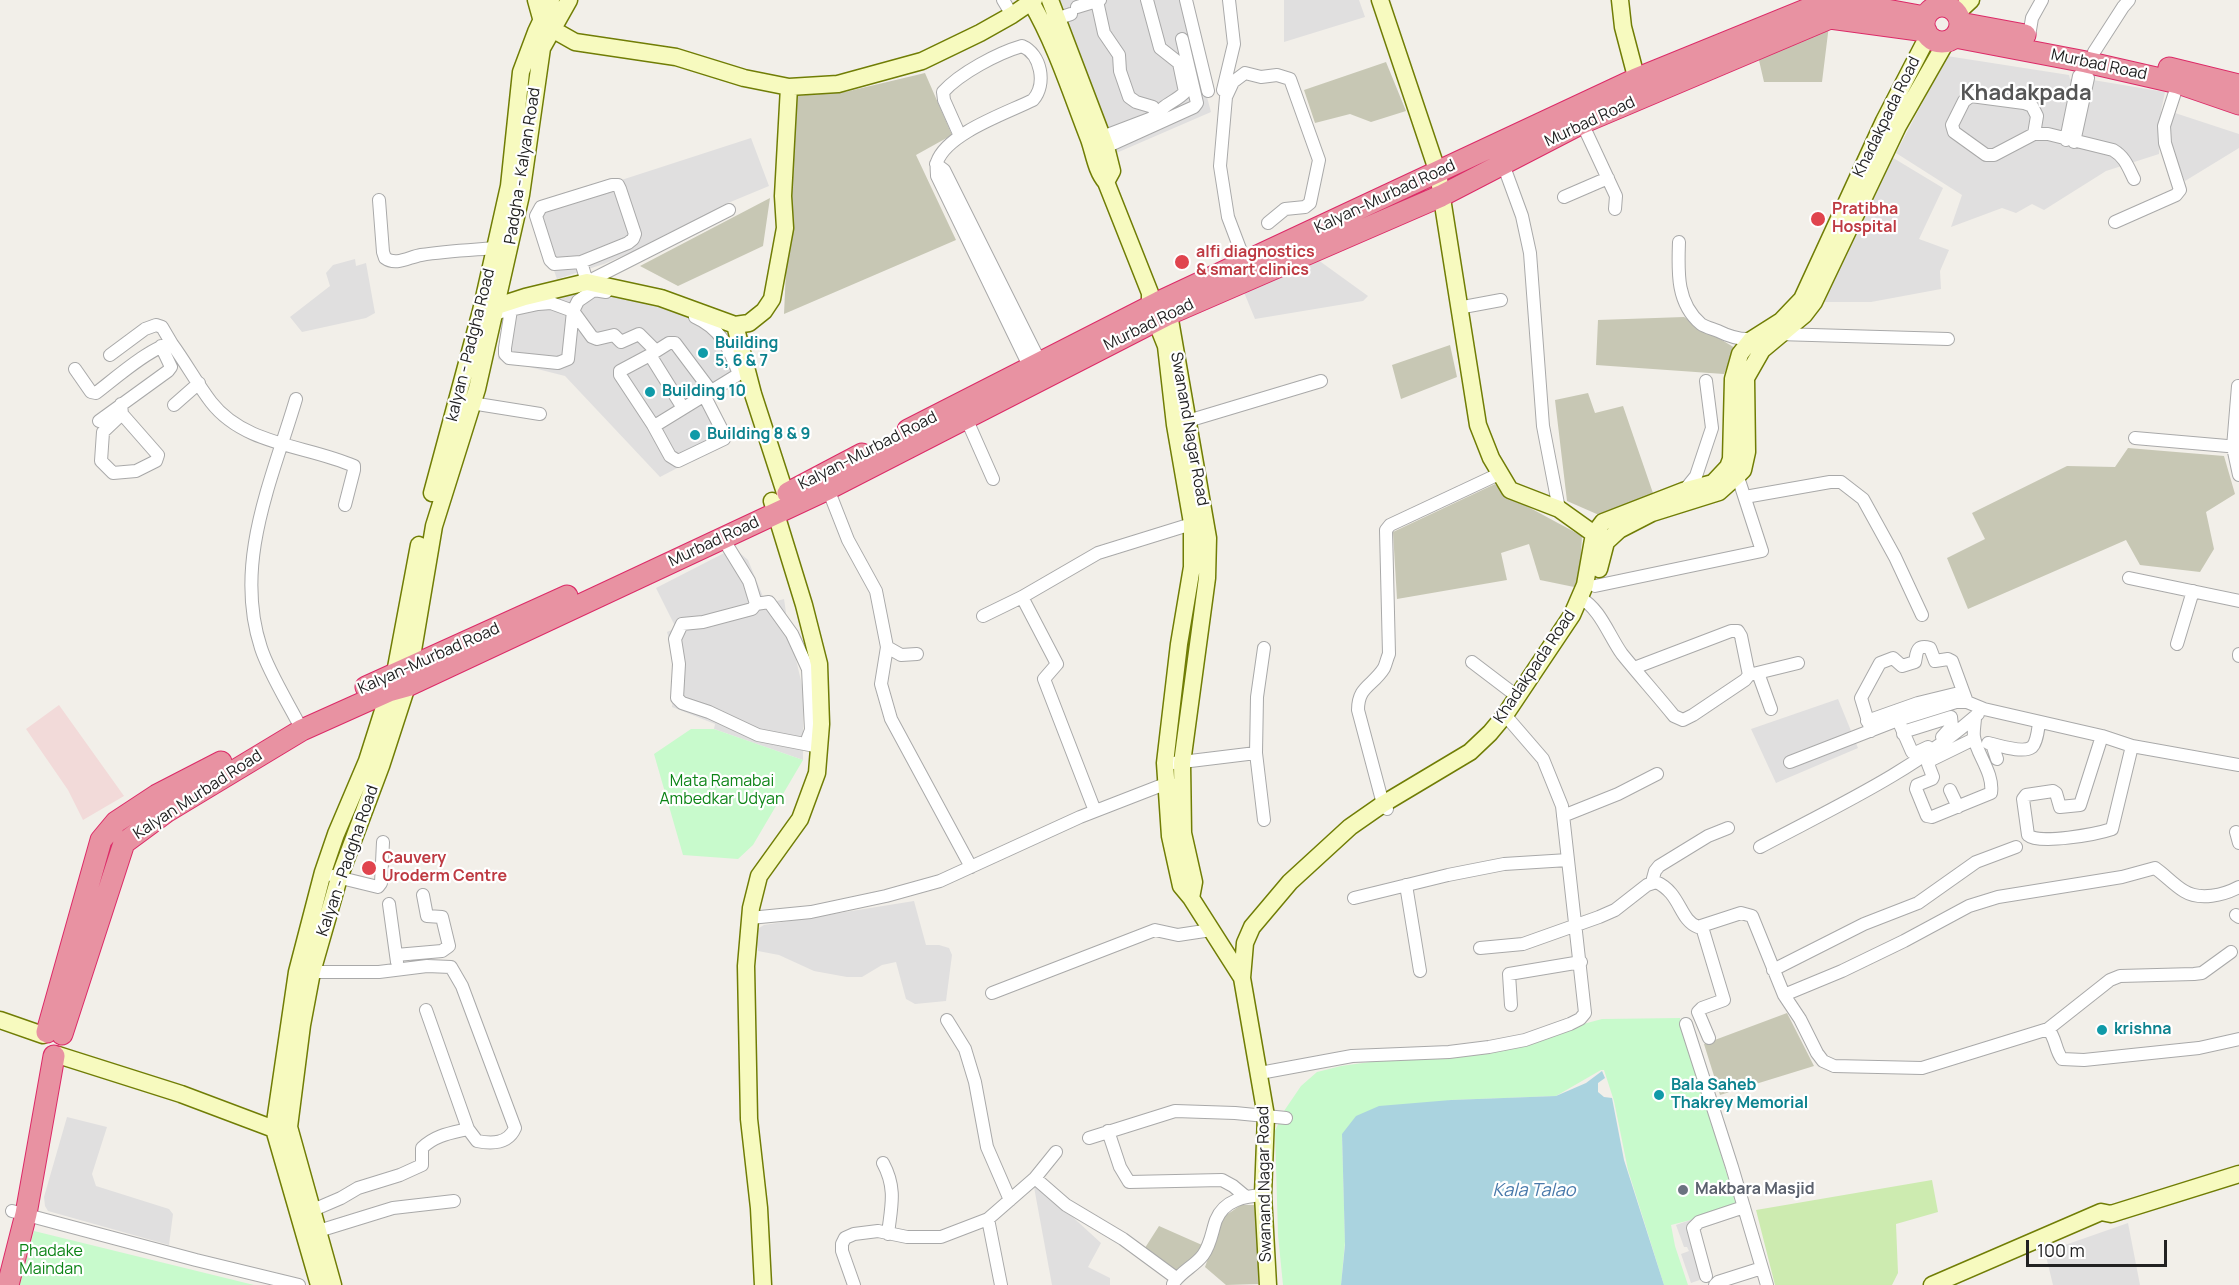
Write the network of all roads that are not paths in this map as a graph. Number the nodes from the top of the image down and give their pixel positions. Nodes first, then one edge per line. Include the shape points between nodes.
1 (536, 0) edge
2 (551, 0) edge
3 (569, 0) edge
4 (1003, 0) edge
5 (1050, 0) edge
6 (1147, 0) edge
7 (1186, 0) edge
8 (1229, 0) edge
9 (1380, 0) edge
10 (1620, 0) edge
11 (2042, 0) edge
12 (2129, 0) edge
13 (1033, 1) edge
14 (1099, 1) edge
15 (1831, 6) edge
16 (1012, 15) junction
17 (1062, 16) junction
18 (1946, 20) edge
19 (547, 23) junction
20 (2029, 36) junction
21 (1182, 39) dead end
22 (2088, 62) junction
23 (2178, 82) junction
24 (789, 87) junction
25 (1639, 89) junction
26 (1208, 91) dead end
27 (2238, 95) edge
28 (1218, 112) dead end
29 (1157, 116) junction
30 (1582, 123) junction
31 (1889, 129) junction
32 (2034, 134) junction
33 (960, 136) junction
34 (2070, 141) junction
35 (1098, 144) junction
36 (1503, 164) junction
37 (1438, 173) junction
38 (1608, 178) junction
39 (2134, 179) dead end
40 (516, 187) junction
41 (1441, 195) junction
42 (1564, 197) dead end
43 (378, 201) dead end
44 (1615, 209) dead end
45 (729, 210) dead end
46 (2115, 222) dead end
47 (1268, 223) dead end
48 (1679, 242) dead end
49 (496, 248) junction
50 (1829, 256) junction
51 (581, 262) junction
52 (1245, 262) junction
53 (587, 282) junction
54 (1501, 300) dead end
55 (1157, 307) junction
56 (1458, 308) junction
57 (496, 311) junction
58 (573, 311) junction
59 (735, 325) junction
60 (1780, 333) junction
61 (1751, 339) junction
62 (1948, 339) dead end
63 (166, 345) junction
64 (652, 352) junction
65 (110, 355) dead end
66 (186, 363) junction
67 (1035, 365) junction
68 (171, 367) junction
69 (75, 369) dead end
70 (744, 373) junction
71 (1321, 381) dead end
72 (1706, 381) dead end
73 (199, 383) junction
74 (2238, 386) edge
75 (708, 393) junction
76 (296, 399) dead end
77 (465, 402) junction
78 (174, 405) dead end
79 (683, 408) junction
80 (121, 409) junction
81 (540, 414) dead end
82 (966, 418) junction
83 (99, 421) dead end
84 (1182, 423) junction
85 (652, 425) junction
86 (910, 437) junction
87 (2135, 438) dead end
88 (282, 444) junction
89 (2236, 447) edge
90 (1731, 459) junction
91 (1501, 473) junction
92 (2239, 475) edge
93 (1738, 476) junction
94 (993, 479) dead end
95 (828, 489) junction
96 (1744, 497) junction
97 (1682, 498) junction
98 (781, 504) junction
99 (345, 505) dead end
100 (1559, 509) junction
101 (1198, 522) junction
102 (722, 537) junction
103 (1601, 537) junction
104 (2129, 578) dead end
105 (620, 579) junction
106 (1595, 586) junction
107 (2193, 591) junction
108 (1022, 597) junction
109 (1585, 600) junction
110 (2239, 602) edge
111 (756, 604) junction
112 (1922, 615) dead end
113 (983, 616) dead end
114 (2176, 644) dead end
115 (887, 647) junction
116 (1264, 648) dead end
117 (917, 654) dead end
118 (1472, 662) dead end
119 (1798, 663) dead end
120 (1545, 666) junction
121 (1634, 668) junction
122 (1754, 674) junction
123 (400, 679) junction
124 (1518, 696) junction
125 (1956, 697) junction
126 (1770, 710) dead end
127 (1979, 713) junction
128 (1889, 715) junction
129 (1951, 717) junction
130 (1508, 719) junction
131 (2040, 723) junction
132 (299, 724) junction
133 (1869, 726) junction
134 (1903, 734) junction
135 (2102, 736) junction
136 (1974, 739) junction
137 (813, 745) junction
138 (2132, 746) junction
139 (1256, 753) junction
140 (1997, 759) dead end
141 (1790, 762) dead end
142 (1173, 763) junction
143 (2239, 765) edge
144 (1657, 774) dead end
145 (1173, 785) junction
146 (1950, 790) dead end
147 (1385, 807) junction
148 (1958, 807) junction
149 (1095, 811) junction
150 (1563, 816) junction
151 (1264, 820) dead end
152 (1728, 828) dead end
153 (383, 842) dead end
154 (1760, 847) dead end
155 (2016, 847) dead end
156 (1568, 860) junction
157 (971, 867) junction
158 (331, 875) junction
159 (1652, 882) junction
160 (1406, 885) junction
161 (2239, 887) edge
162 (423, 895) dead end
163 (1354, 898) dead end
164 (389, 904) dead end
165 (750, 918) junction
166 (1576, 925) junction
167 (1702, 927) junction
168 (1211, 930) junction
169 (1247, 939) junction
170 (1221, 947) junction
171 (1480, 948) dead end
172 (447, 949) junction
173 (2230, 952) dead end
174 (396, 955) junction
175 (1581, 962) junction
176 (451, 968) junction
177 (398, 969) junction
178 (1773, 970) junction
179 (1420, 971) dead end
180 (305, 972) junction
181 (1242, 978) junction
182 (992, 993) dead end
183 (1784, 995) junction
184 (1511, 1005) dead end
185 (426, 1010) dead end
186 (0, 1020) edge
187 (947, 1020) dead end
188 (1686, 1024) dead end
189 (0, 1026) edge
190 (2048, 1029) junction
191 (22, 1030) junction
192 (1709, 1038) dead end
193 (2239, 1039) edge
194 (51, 1044) junction
195 (1260, 1073) junction
196 (1266, 1116) junction
197 (1286, 1118) dead end
198 (281, 1128) junction
199 (468, 1130) junction
200 (1108, 1131) junction
201 (1089, 1138) dead end
202 (1056, 1152) dead end
203 (883, 1163) dead end
204 (2239, 1174) edge
205 (1035, 1178) junction
206 (1263, 1195) junction
207 (1245, 1196) junction
208 (1010, 1200) junction
209 (454, 1201) dead end
210 (1744, 1207) junction
211 (314, 1210) junction
212 (21, 1216) junction
213 (988, 1219) junction
214 (312, 1233) junction
215 (888, 1234) junction
216 (0, 1259) edge
217 (1761, 1265) junction
218 (1715, 1279) edge
219 (1961, 1280) edge
220 (1174, 1282) edge
221 (8, 1285) edge
222 (299, 1285) edge
223 (319, 1285) edge
224 (333, 1285) edge
225 (763, 1285) edge
226 (854, 1285) edge
227 (1001, 1285) edge
228 (1268, 1285) edge
229 (1767, 1285) edge
230 (1932, 1285) edge

1 - 19 street
2 - 19 street, kalyan - Padgha Road
3 - 19 street
4 - 16 street
5 - 17 street
6 - 29 street via 1160,48 1179,63 1185,92 1160,108
7 - 26 street
8 - 28 street via 1234,44
9 - 37 street
10 - 25 street
11 - 20 street via 2032,18
12 - 22 street
13 - 16 street
13 - 17 street
14 - 17 street
14 - 29 street via 1104,33 1119,55 1129,97 1153,106
15 - 18 highway, Kalyan-Murbad Road via 1890,9
15 - 25 highway, Kalyan-Murbad Road
16 - 24 street via 922,61 838,84
17 - 35 street
18 - 20 highway, Kalyan-Murbad Road
18 - 22 highway, Murbad Road
18 - 31 street, Khadakpada Road
19 - 24 street via 575,42 676,57
19 - 40 street, kalyan - Padgha Road via 521,72
20 - 22 highway, Kalyan-Murbad Road
21 - 35 street via 1197,103 1194,107
22 - 23 highway, Murbad Road
22 - 27 highway, Kalyan-Murbad Road via 2198,74
22 - 34 street via 2088,78
23 - 27 highway, Murbad Road
23 - 46 street via 2164,126 2165,143 2180,190
24 - 59 street via 785,228 772,299 749,323
25 - 30 highway, Murbad Road
25 - 37 highway, Kalyan-Murbad Road
29 - 35 street
30 - 36 highway, Murbad Road
30 - 38 street
31 - 50 street, Khadakpada Road
31 - 50 street, Khadakpada Road via 1879,168
32 - 32 street via 1995,156 1986,155 1954,132 1952,126 1964,101 1971,96 2032,106 2037,116
32 - 34 street
33 - 33 street via 1038,94 1042,83 1036,57 1029,49 1022,45 1009,50 952,82 943,92
33 - 67 street via 936,164 944,170
34 - 39 street via 2120,154
35 - 55 street, Swanand Nagar Road via 1112,171 1106,182
36 - 41 highway, Murbad Road
36 - 100 street via 1522,216 1530,253 1543,426
37 - 41 street
37 - 52 highway, Kalyan-Murbad Road
38 - 42 street
38 - 44 street via 1616,196
40 - 49 street, kalyan - Padgha Road
40 - 57 street, Padgha - Kalyan Road
41 - 55 highway, Murbad Road
41 - 56 street
43 - 49 street via 383,252 390,261
45 - 53 street
47 - 52 street via 1285,209 1310,204 1318,160 1290,79 1245,73 1233,82 1226,97 1220,166 1228,217
48 - 61 street via 1677,275 1684,302 1701,324 1729,336
49 - 57 street, kalyan - Padgha Road
50 - 60 street, Khadakpada Road via 1814,302
50 - 61 street, Khadakpada Road via 1791,313
51 - 51 street via 633,239 618,185 537,210 550,260 554,264
51 - 53 street
52 - 55 highway, Kalyan-Murbad Road
53 - 57 street via 525,297
53 - 59 street via 661,298
54 - 56 street
55 - 67 highway, Kalyan-Murbad Road
55 - 82 highway, Murbad Road
55 - 84 street, Swanand Nagar Road
56 - 91 street via 1478,425
57 - 58 street via 552,303
57 - 58 street via 509,358 558,363 568,359
57 - 77 street, kalyan - Padgha Road
58 - 64 street via 592,337 614,335 621,342 639,334
58 - 70 street via 578,301 594,290 697,318 726,342
59 - 70 street
60 - 61 street
60 - 62 street
60 - 93 street, Khadakpada Road via 1762,350 1746,378 1747,452
61 - 90 street, Khadakpada Road via 1740,354 1733,379
63 - 65 street via 162,327 156,325
63 - 66 street
63 - 68 street
63 - 69 street via 96,393 91,392
64 - 75 street via 675,342
64 - 79 street
64 - 85 street via 620,371 620,375
66 - 68 street
66 - 73 street
67 - 86 highway, Kalyan-Murbad Road
68 - 80 street
70 - 75 street
70 - 98 street
71 - 84 street
72 - 97 street via 1712,428 1696,476
73 - 78 street
73 - 88 street via 211,403 233,423
74 - 89 street
75 - 79 street
75 - 85 street via 724,439 678,461 670,456
76 - 88 street
77 - 81 street
77 - 123 street, kalyan - Padgha Road via 428,525
79 - 85 street
80 - 80 street via 158,455 156,461 136,471 113,473 101,460 104,432
80 - 83 street
82 - 86 highway, Murbad Road
82 - 94 street
84 - 101 street, Swanand Nagar Road
86 - 95 highway, Murbad Road
86 - 98 highway, Kalyan-Murbad Road
87 - 89 street
88 - 99 street via 354,466
88 - 132 street via 253,546 250,581 262,651
89 - 92 street
90 - 93 street
90 - 97 street via 1713,483
91 - 100 street via 1510,490
91 - 147 street via 1386,530 1389,654 1385,667 1358,698
93 - 96 street
93 - 97 street via 1719,492
95 - 98 highway, Murbad Road
95 - 115 street via 848,540 876,591
96 - 106 street via 1762,550
96 - 112 street via 1830,482 1841,482 1851,488 1863,499 1895,556
97 - 103 street via 1621,522
98 - 102 highway, Murbad Road
98 - 105 highway, Kalyan-Murbad Road
98 - 137 street via 819,664 821,724
100 - 103 street
101 - 108 street via 1098,553
101 - 142 street, Swanand Nagar Road via 1208,538 1200,567
102 - 105 highway, Murbad Road
102 - 111 street via 749,581
103 - 106 street, Khadakpada Road
103 - 109 street, Khadakpada Road via 1585,585
104 - 107 street
105 - 123 highway, Murbad Road
106 - 109 street, Khadakpada Road
107 - 110 street
107 - 114 street
108 - 113 street
108 - 149 street via 1057,664 1044,679
109 - 120 street, Khadakpada Road
109 - 121 street
111 - 137 street via 769,602 792,634 808,669
111 - 137 street via 752,609 682,624 675,639 679,664 676,695 681,703 758,735
115 - 117 street via 901,655
115 - 157 street via 881,684 891,719
116 - 139 street via 1257,697
118 - 124 street
119 - 122 street
120 - 124 street, Khadakpada Road
120 - 130 street, Khadakpada Road
121 - 122 street via 1738,631
121 - 122 street via 1674,716 1683,720
122 - 126 street
123 - 132 highway, Kalyan Murbad Road
123 - 158 street, Kalyan - Padgha Road via 374,764 336,834
124 - 130 street, Khadakpada Road
125 - 127 street
125 - 128 street
125 - 129 street
125 - 133 street via 1952,661 1935,661 1927,647 1914,653 1915,662 1902,666 1893,658 1880,663 1861,698
127 - 131 street
127 - 136 street
127 - 154 street via 1887,780
128 - 133 street
128 - 134 street
129 - 134 street
129 - 134 street via 1951,729 1915,753
130 - 147 street, Khadakpada Road via 1474,756
130 - 150 street via 1543,759
131 - 135 street
131 - 140 street via 2030,748 1990,744
132 - 194 highway, Kalyan Murbad Road via 124,843
133 - 141 street
135 - 138 street
135 - 138 street via 2080,805 2060,807 2053,791 2026,795 2023,799 2028,835 2032,839 2112,829
136 - 148 street via 1992,789 1991,793
136 - 148 street via 1929,761 1932,780 1916,789 1927,816
137 - 165 street via 817,773 800,819 759,876
138 - 143 street
139 - 142 street
139 - 151 street
142 - 145 street, Swanand Nagar Road
144 - 150 street
145 - 149 street
145 - 168 street, Swanand Nagar Road via 1176,834 1184,865 1194,882 1191,898
146 - 148 street
147 - 169 street, Khadakpada Road via 1353,830
149 - 157 street
150 - 156 street
152 - 159 street via 1659,866
153 - 158 street via 378,887
155 - 178 street via 1976,862 1918,903 1864,924
156 - 160 street via 1504,864
156 - 166 street
157 - 165 street via 940,881 886,896 811,912
158 - 180 street, Kalyan - Padgha Road
159 - 166 street via 1615,910
159 - 167 street via 1662,884 1674,895 1688,921
160 - 163 street
160 - 179 street
161 - 183 street via 2214,896 2191,895 2155,868 1998,897 1969,906 1904,942
162 - 172 street via 427,916 442,917 444,921
164 - 174 street
165 - 225 street via 746,966 749,1119
166 - 171 street via 1523,944
166 - 175 street
167 - 178 street via 1742,913 1752,916
167 - 192 street via 1724,1000 1698,1012
168 - 170 street, Swanand Nagar Road
168 - 182 street via 1178,934 1155,930
169 - 170 street
169 - 181 street
170 - 181 street, Swanand Nagar Road
172 - 174 street
172 - 176 street
173 - 190 street via 2202,973 2127,975 2110,980
174 - 177 street
175 - 184 street via 1509,974
175 - 195 street via 1585,1013 1570,1024 1525,1041 1449,1052 1352,1056
176 - 177 street
176 - 199 street via 462,986 515,1128 502,1142 491,1144 477,1142
177 - 180 street
178 - 183 street
180 - 198 street, Kalyan - Padgha Road
181 - 195 street, Swanand Nagar Road
183 - 190 street via 1817,1053 1834,1066 1922,1068
185 - 199 street
186 - 191 street
187 - 208 street via 965,1049 987,1147
188 - 210 street
189 - 191 street
190 - 193 street via 2059,1055 2068,1060 2199,1048
191 - 194 street
194 - 198 street via 87,1064
194 - 212 highway
195 - 196 street, Swanand Nagar Road
196 - 197 street
196 - 200 street via 1175,1111
196 - 206 street, Swanand Nagar Road
198 - 211 street, Kalyan - Padgha Road
198 - 214 street, Kalyan - Padgha Road
199 - 211 street via 445,1134 427,1143 422,1148 422,1165 358,1188
200 - 201 street
200 - 207 street via 1129,1182 1222,1180
202 - 205 street
203 - 215 street via 892,1191
204 - 219 street via 2111,1214 2101,1212
205 - 208 street
205 - 220 street via 1066,1205 1123,1239
206 - 207 street
206 - 228 street, Swanand Nagar Road
207 - 220 street via 1225,1207 1205,1253
208 - 213 street
209 - 214 street via 393,1208
210 - 217 street
210 - 218 street via 1699,1222 1693,1228
211 - 214 street, Kalyan - Padgha Road
212 - 216 highway
212 - 221 highway
212 - 222 street
213 - 215 street via 941,1237
213 - 227 street
214 - 223 street, Kalyan - Padgha Road
214 - 224 street, Kalyan - Padgha Road
215 - 226 street via 868,1231 845,1238 842,1251
217 - 218 street via 1718,1282
217 - 229 street
219 - 230 street

